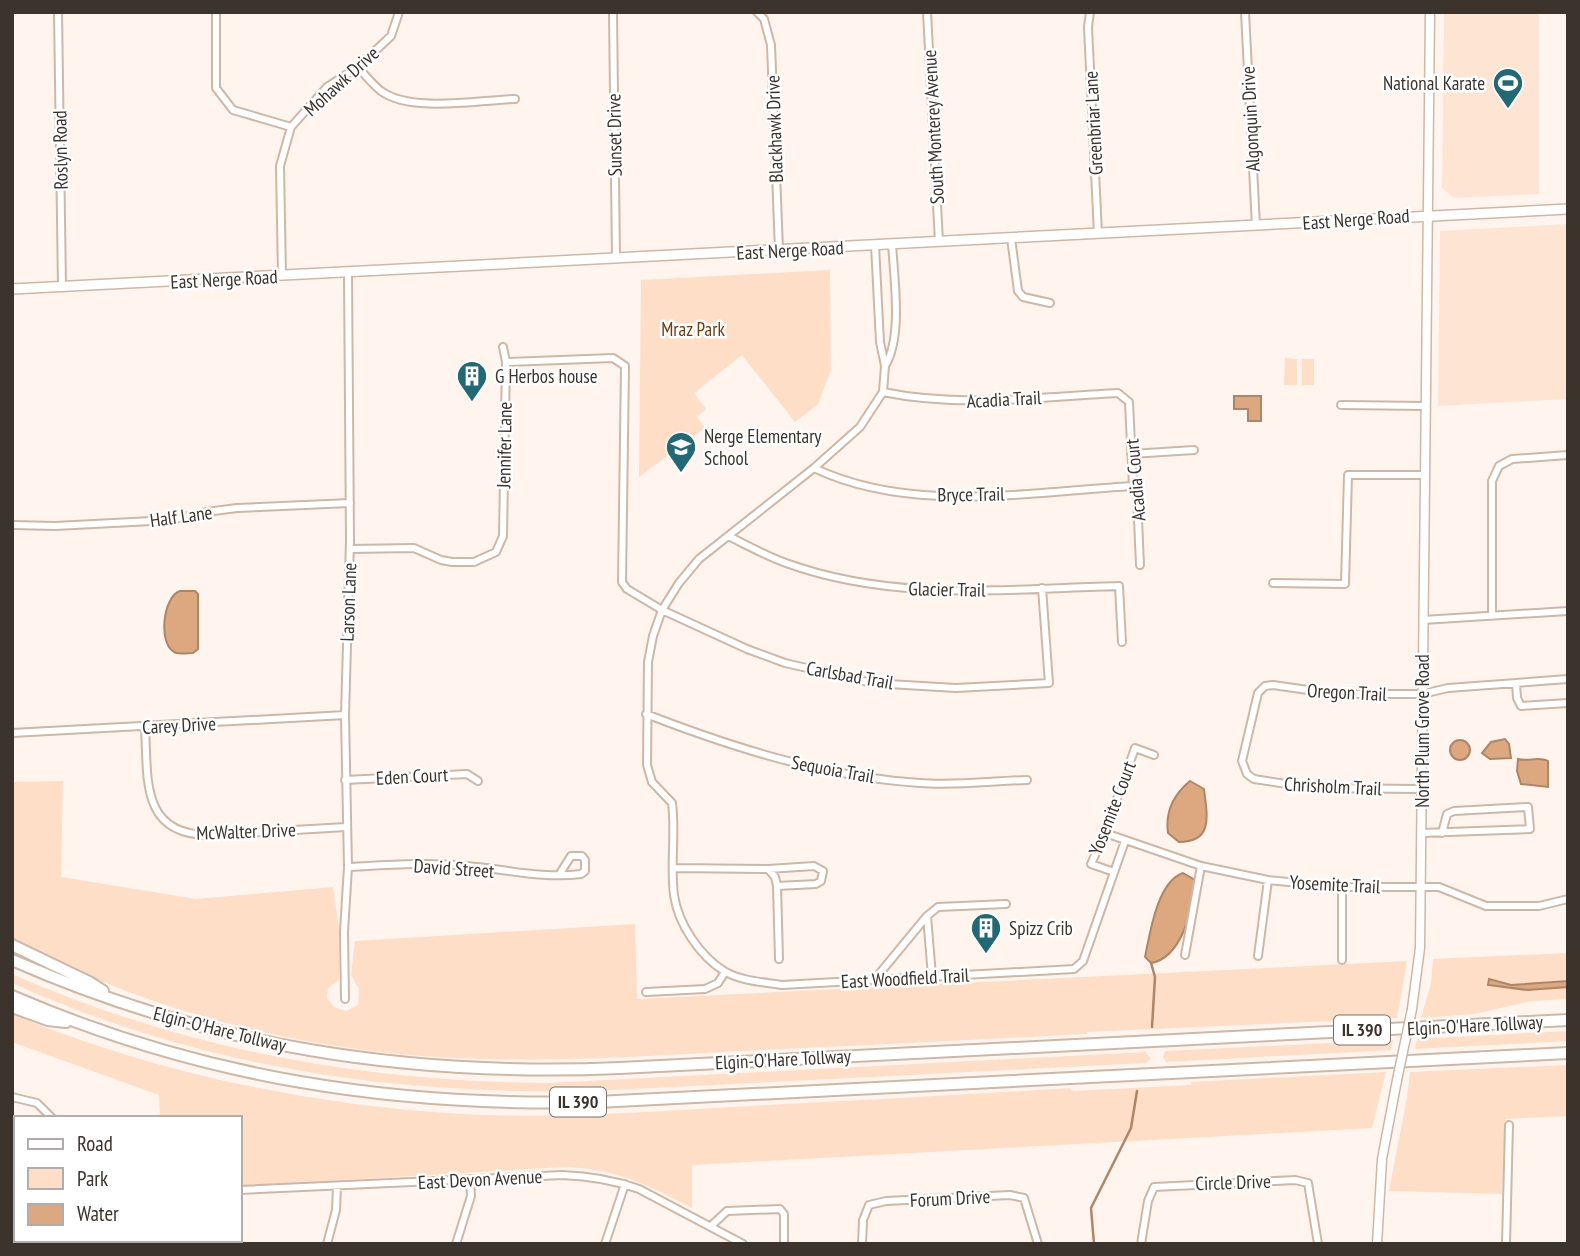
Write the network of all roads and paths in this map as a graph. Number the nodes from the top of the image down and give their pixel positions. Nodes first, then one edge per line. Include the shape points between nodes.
1 (58, 12) edge
2 (216, 12) edge
3 (399, 12) edge
4 (612, 12) edge
5 (757, 12) edge
6 (927, 12) edge
7 (1090, 12) edge
8 (1245, 12) edge
9 (1430, 12) edge
10 (358, 67) junction
11 (515, 99) dead end
12 (291, 127) junction
13 (1568, 209) edge
14 (1426, 215) junction
15 (1256, 226) junction
16 (1098, 234) junction
17 (1011, 238) junction
18 (939, 242) junction
19 (892, 244) junction
20 (875, 245) junction
21 (779, 250) junction
22 (616, 258) junction
23 (348, 272) junction
24 (282, 276) junction
25 (62, 287) junction
26 (12, 289) edge
27 (1050, 303) dead end
28 (503, 347) dead end
29 (506, 362) junction
30 (885, 366) junction
31 (883, 391) junction
32 (1125, 397) joint
33 (1341, 405) dead end
34 (1425, 406) junction
35 (1194, 450) dead end
36 (1131, 454) junction
37 (1568, 456) edge
38 (814, 468) junction
39 (1424, 475) junction
40 (1133, 486) junction
41 (350, 503) junction
42 (12, 524) edge
43 (728, 536) junction
44 (350, 549) junction
45 (1140, 565) dead end
46 (1273, 583) dead end
47 (1042, 588) junction
48 (662, 610) junction
49 (1568, 611) edge
50 (1492, 616) junction
51 (1423, 620) junction
52 (1122, 642) dead end
53 (1568, 679) edge
54 (1516, 683) junction
55 (1422, 694) junction
56 (1568, 702) edge
57 (646, 714) junction
58 (345, 715) junction
59 (145, 727) junction
60 (12, 733) edge
61 (1154, 755) dead end
62 (1247, 774) joint
63 (345, 779) junction
64 (1027, 780) dead end
65 (478, 781) dead end
66 (1421, 789) junction
67 (346, 827) junction
68 (1105, 833) junction
69 (1421, 833) junction
70 (1442, 833) junction
71 (1125, 841) junction
72 (1201, 866) junction
73 (348, 867) junction
74 (673, 868) junction
75 (768, 869) junction
76 (1114, 872) junction
77 (559, 875) dead end
78 (1268, 880) junction
79 (777, 886) junction
80 (1420, 886) junction
81 (1342, 887) junction
82 (1568, 900) edge
83 (1006, 904) dead end
84 (927, 916) junction
85 (12, 945) edge
86 (1185, 955) dead end
87 (1258, 956) dead end
88 (779, 959) dead end
89 (12, 960) edge
90 (1342, 960) dead end
91 (1083, 961) joint
92 (725, 972) junction
93 (932, 976) junction
94 (875, 979) junction
95 (646, 992) dead end
96 (12, 996) edge
97 (345, 999) dead end
98 (120, 1002) junction
99 (12, 1007) edge
100 (1568, 1020) edge
101 (78, 1023) junction
102 (1568, 1053) edge
103 (12, 1097) edge
104 (50, 1116) edge
105 (1509, 1125) dead end
106 (470, 1180) junction
107 (625, 1184) junction
108 (337, 1186) junction
109 (242, 1191) edge
110 (710, 1226) junction
111 (730, 1241) edge
112 (327, 1244) edge
113 (457, 1244) edge
114 (605, 1244) edge
115 (743, 1244) edge
116 (784, 1244) edge
117 (862, 1244) edge
118 (1038, 1244) edge
119 (1141, 1244) edge
120 (1318, 1244) edge
121 (1377, 1244) edge
122 (1506, 1244) edge

1 - 25 street, Roslyn Road
2 - 12 street via 216,88 233,110
3 - 10 street, Mohawk Drive via 391,36
4 - 22 street, Sunset Drive
5 - 21 street, Blackhawk Drive via 764,19 771,45
6 - 18 street, South Monterey Avenue
7 - 16 street, Greenbriar Lane
8 - 15 street, Algonquin Drive
9 - 14 street, North Plum Grove Road
10 - 11 street via 389,96 417,103
10 - 12 street, Mohawk Drive via 327,87
12 - 24 street, Mohawk Drive via 280,166
13 - 14 main road, East Nerge Road
14 - 15 main road, East Nerge Road
14 - 34 street, North Plum Grove Road
15 - 16 main road, East Nerge Road
16 - 17 main road, East Nerge Road
17 - 18 main road, East Nerge Road
17 - 27 street via 1018,292
18 - 19 main road, East Nerge Road
19 - 20 main road, East Nerge Road
19 - 30 street via 895,320
20 - 21 main road, East Nerge Road
20 - 30 street
21 - 22 main road, East Nerge Road
22 - 23 main road, East Nerge Road
23 - 24 main road, East Nerge Road
23 - 41 street, Larson Lane
24 - 25 main road, East Nerge Road
25 - 26 main road, East Nerge Road
28 - 29 street
29 - 44 street, Jennifer Lane via 503,536 496,552 474,562 452,562 414,548
29 - 48 street via 613,358 625,366 622,582
30 - 31 street
31 - 32 street, Acadia Trail via 956,401 1118,393
31 - 38 street via 860,427
32 - 36 street, Acadia Court
33 - 34 street
34 - 39 street, North Plum Grove Road
35 - 36 street
36 - 40 street, Acadia Court
37 - 50 street via 1512,459 1499,466 1492,481
38 - 40 street, Bryce Trail via 861,485 939,496
38 - 43 street
39 - 46 street via 1348,475 1345,584
39 - 51 street, North Plum Grove Road
40 - 45 street, Acadia Court via 1138,496
41 - 42 street, Half Lane via 237,509 171,520
41 - 44 street, Larson Lane
43 - 47 street, Glacier Trail via 786,563 867,583 932,591
43 - 48 street via 690,569
44 - 58 street, Larson Lane
47 - 48 street, Carlsbad Trail via 1049,683 956,688 872,683 785,663
47 - 52 street, Glacier Trail via 1119,586
48 - 57 street via 648,662
49 - 50 street
50 - 51 street
51 - 55 street, North Plum Grove Road
53 - 54 street, Oregon Trail
54 - 55 street, Oregon Trail
54 - 56 street via 1521,706
55 - 62 street, Oregon Trail via 1336,694 1265,686 1254,704 1242,761
55 - 66 street, North Plum Grove Road
57 - 64 street, Sequoia Trail via 712,739 825,770 921,783
57 - 74 street via 647,769 672,807
58 - 59 street, Carey Drive
58 - 63 street, Larson Lane
59 - 60 street, Carey Drive
59 - 67 street, McWalter Drive via 150,799 176,830 209,835
61 - 68 street, Yosemite Court via 1135,748
62 - 66 street, Chrisholm Trail via 1313,788
63 - 65 street, Eden Court via 467,774
63 - 67 street, Larson Lane
66 - 69 street, North Plum Grove Road
67 - 73 street, Larson Lane
68 - 71 street, Yosemite Trail
68 - 76 street, Yosemite Court via 1091,864
69 - 70 street
69 - 80 street, North Plum Grove Road
70 - 70 street via 1530,829 1528,807 1454,811 1447,814
71 - 72 street, Yosemite Trail
71 - 76 street, Yosemite Court
72 - 78 street, Yosemite Trail
72 - 86 street
73 - 77 street, David Street via 430,863
73 - 97 street, Larson Lane
74 - 75 street
74 - 92 street via 674,898 681,919 699,950
75 - 79 street
75 - 79 street via 814,866 823,871 816,884
76 - 91 street, Yosemite Court
78 - 81 street, Yosemite Trail
78 - 87 street
79 - 88 street
80 - 81 street, Yosemite Trail
80 - 82 street, Yosemite Trail via 1439,887 1486,906
80 - 121 street, North Plum Grove Road, bridge via 1420,948 1382,1159
81 - 90 street
83 - 84 street via 938,907
84 - 93 street
84 - 94 street
85 - 98 highway
89 - 98 highway, Elgin-O'Hare Tollway / IL 390
91 - 93 street, East Woodfield Trail via 1074,969
92 - 94 street, East Woodfield Trail via 782,985
92 - 95 street via 718,984 705,989
93 - 94 street, East Woodfield Trail
96 - 101 highway, Elgin-O'Hare Tollway / IL 390
98 - 100 highway, Elgin-O'Hare Tollway / IL 390 via 215,1031 304,1050 393,1063 524,1070
99 - 101 highway via 48,1020
101 - 102 highway, Elgin-O'Hare Tollway / IL 390 via 191,1059 279,1079 397,1096 518,1103
103 - 104 street via 37,1104
105 - 122 street
106 - 107 street, East Devon Avenue via 562,1175
106 - 108 street, East Devon Avenue
106 - 113 street via 471,1196
107 - 110 street, East Devon Avenue
107 - 114 street
108 - 109 street, East Devon Avenue
108 - 112 street
110 - 111 street, East Devon Avenue
110 - 116 street via 727,1211 780,1209
111 - 115 street, East Devon Avenue
117 - 118 street, Forum Drive via 869,1205 1010,1195 1024,1198
119 - 120 street, Circle Drive via 1154,1187 1295,1180 1307,1183

